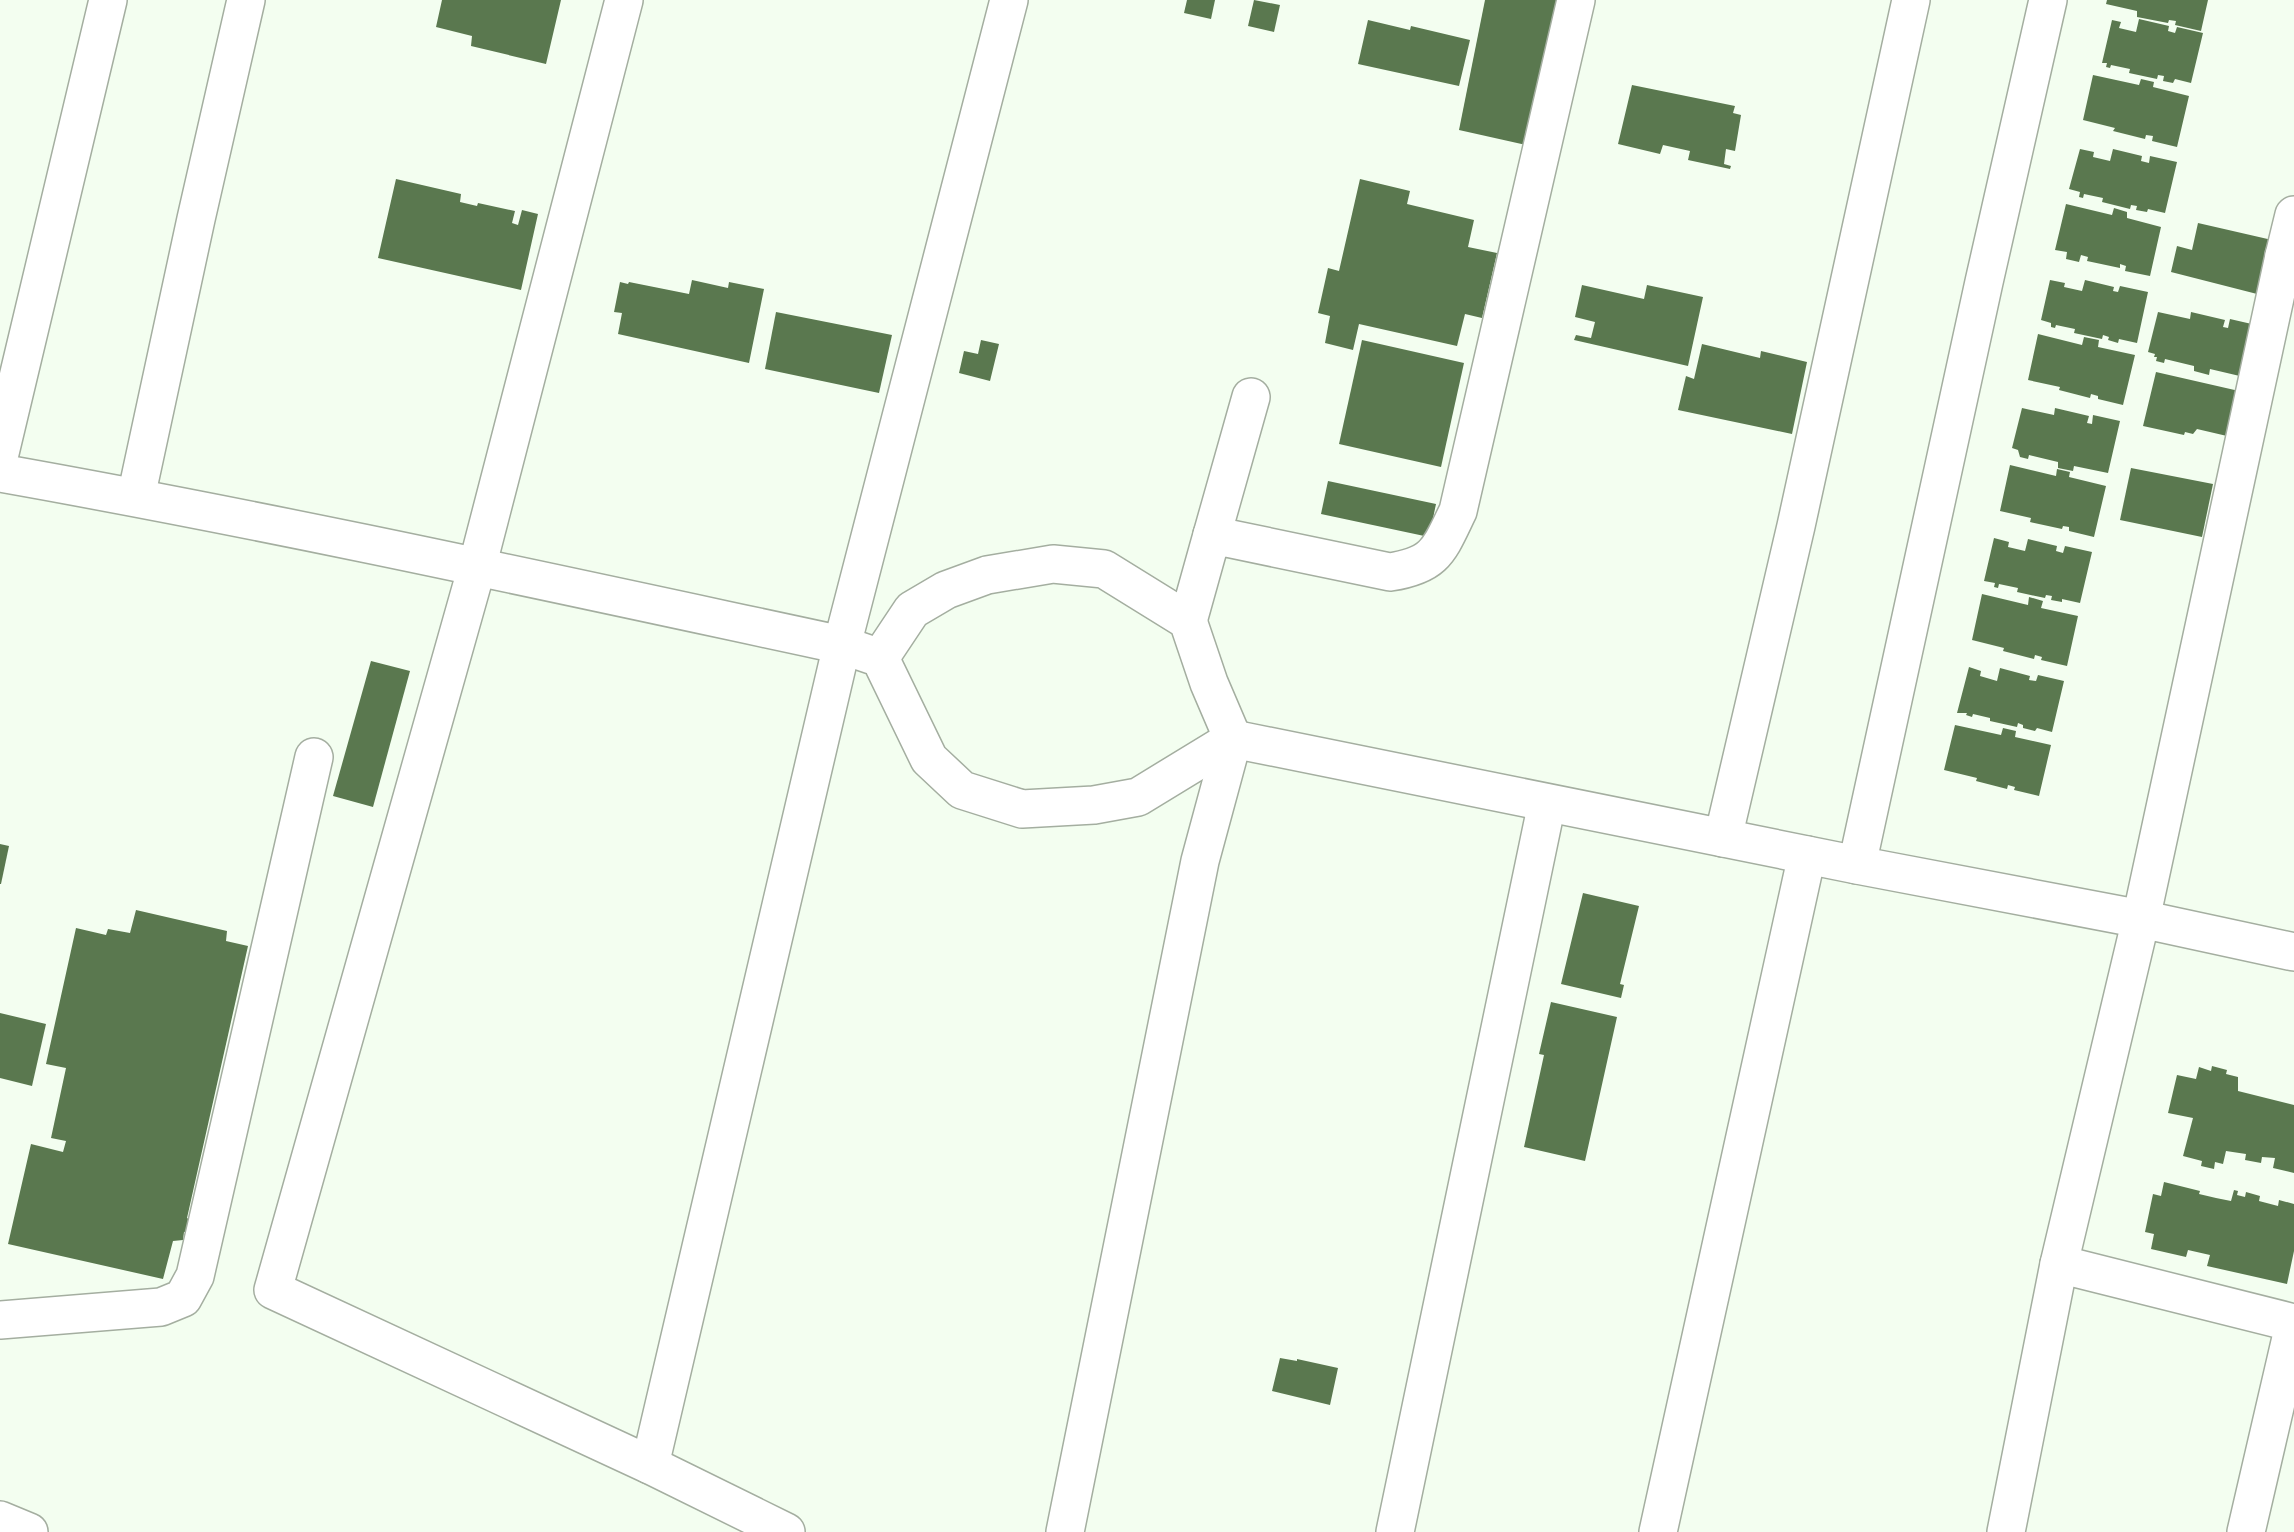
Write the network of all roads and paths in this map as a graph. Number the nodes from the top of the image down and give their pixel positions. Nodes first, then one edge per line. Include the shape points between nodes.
1 (108, 0) edge
2 (246, 0) edge
3 (624, 0) edge
4 (1009, 0) edge
5 (1576, 0) edge
6 (1911, 0) edge
7 (2048, 0) edge
8 (2294, 215) edge
9 (2289, 257) edge
10 (1251, 397) dead end
11 (0, 453) edge
12 (0, 473) edge
13 (136, 497) junction
14 (1212, 535) junction
15 (477, 566) junction
16 (1188, 621) junction
17 (842, 645) junction
18 (880, 658) junction
19 (1233, 739) junction
20 (314, 757) dead end
21 (1547, 803) junction
22 (1723, 838) junction
23 (1807, 855) junction
24 (1857, 865) junction
25 (2141, 919) junction
26 (2294, 952) edge
27 (2059, 1264) junction
28 (0, 1320) edge
29 (2294, 1324) edge
30 (650, 1465) junction
31 (0, 1520) edge
32 (29, 1532) edge
33 (786, 1532) edge
34 (1065, 1532) edge
35 (1395, 1532) edge
36 (1658, 1532) edge
37 (2006, 1532) edge
38 (2246, 1532) edge

1 - 11 street
2 - 13 street
3 - 15 street
4 - 17 street
5 - 14 street via 1458,511 1439,551 1414,568 1390,572
6 - 22 street
7 - 24 street
8 - 9 street
9 - 25 street
10 - 14 street
12 - 13 street
13 - 15 street
14 - 16 street
15 - 17 street
15 - 30 street via 273,1290
16 - 18 street via 1104,569 1054,564 987,575 946,590 912,610
16 - 19 street
17 - 18 street
17 - 30 street
18 - 19 street via 929,759 962,790 1022,809 1138,797
19 - 21 street
19 - 34 street via 1200,861
20 - 28 street via 195,1276 183,1298 161,1307
21 - 22 street
21 - 35 street
22 - 23 street
23 - 24 street
23 - 36 street
24 - 25 street
25 - 26 street
25 - 27 street
27 - 29 street
27 - 37 street
29 - 38 street
30 - 33 street
31 - 32 street

